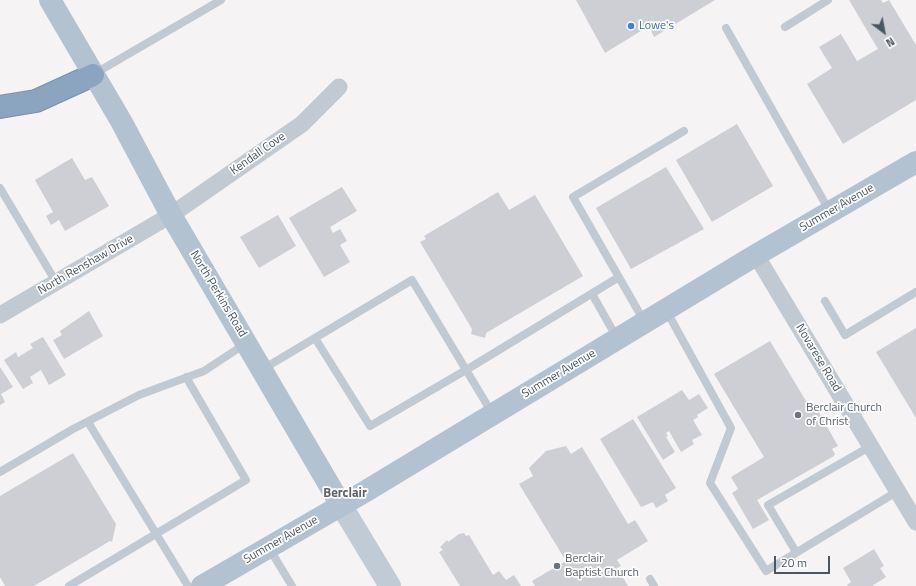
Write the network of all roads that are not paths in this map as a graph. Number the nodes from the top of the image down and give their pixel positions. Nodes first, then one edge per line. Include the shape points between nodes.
1 (50, 0) edge
2 (221, 0) edge
3 (828, 0) edge
4 (785, 27) dead end
5 (726, 28) dead end
6 (93, 75) junction
7 (339, 87) dead end
8 (0, 107) edge
9 (684, 131) dead end
10 (915, 164) edge
11 (0, 188) edge
12 (830, 212) junction
13 (171, 215) junction
14 (756, 255) junction
15 (619, 277) junction
16 (56, 282) junction
17 (916, 292) edge
18 (592, 294) junction
19 (825, 301) dead end
20 (665, 310) junction
21 (0, 315) edge
22 (645, 322) junction
23 (315, 338) junction
24 (618, 338) junction
25 (247, 343) junction
26 (262, 369) junction
27 (466, 370) junction
28 (186, 378) junction
29 (492, 414) junction
30 (88, 422) junction
31 (871, 446) junction
32 (0, 472) edge
33 (898, 491) junction
34 (342, 505) junction
35 (916, 522) edge
36 (156, 534) junction
37 (268, 547) junction
38 (796, 552) junction
39 (69, 586) edge
40 (188, 586) edge
41 (202, 586) edge
42 (292, 586) edge
43 (390, 586) edge

1 - 6 main road, North Perkins Road
2 - 6 lane
3 - 4 lane
5 - 12 lane
6 - 8 highway via 36,101
6 - 13 main road, North Perkins Road via 121,121
7 - 13 street, Kendall Cove via 302,124
9 - 15 lane via 573,197
10 - 12 main road, Summer Avenue
11 - 16 lane
12 - 14 main road, Summer Avenue
13 - 16 street, North Renshaw Drive
13 - 25 main road, North Perkins Road
14 - 20 main road, Summer Avenue
14 - 31 street, Novarese Road
15 - 18 lane
15 - 22 lane
16 - 21 street, North Renshaw Drive
17 - 19 lane via 845,335
18 - 24 lane
18 - 27 lane
20 - 22 main road, Summer Avenue
20 - 38 lane via 731,428 710,483 766,571
22 - 24 main road, Summer Avenue
23 - 26 lane
23 - 27 lane via 370,426
23 - 27 lane via 412,280
24 - 29 main road, Summer Avenue
25 - 26 main road, North Perkins Road
25 - 28 lane via 204,371
26 - 34 main road, North Perkins Road
27 - 29 lane
28 - 30 lane via 139,395
28 - 36 lane via 246,480
29 - 34 main road, Summer Avenue
30 - 32 lane
30 - 36 lane
31 - 33 street, Novarese Road
31 - 38 lane via 768,505
33 - 35 street, Novarese Road
33 - 38 lane
34 - 37 main road, Summer Avenue
34 - 43 street, North Perkins Road
36 - 39 lane
36 - 40 lane
37 - 41 main road, Summer Avenue
37 - 42 lane

